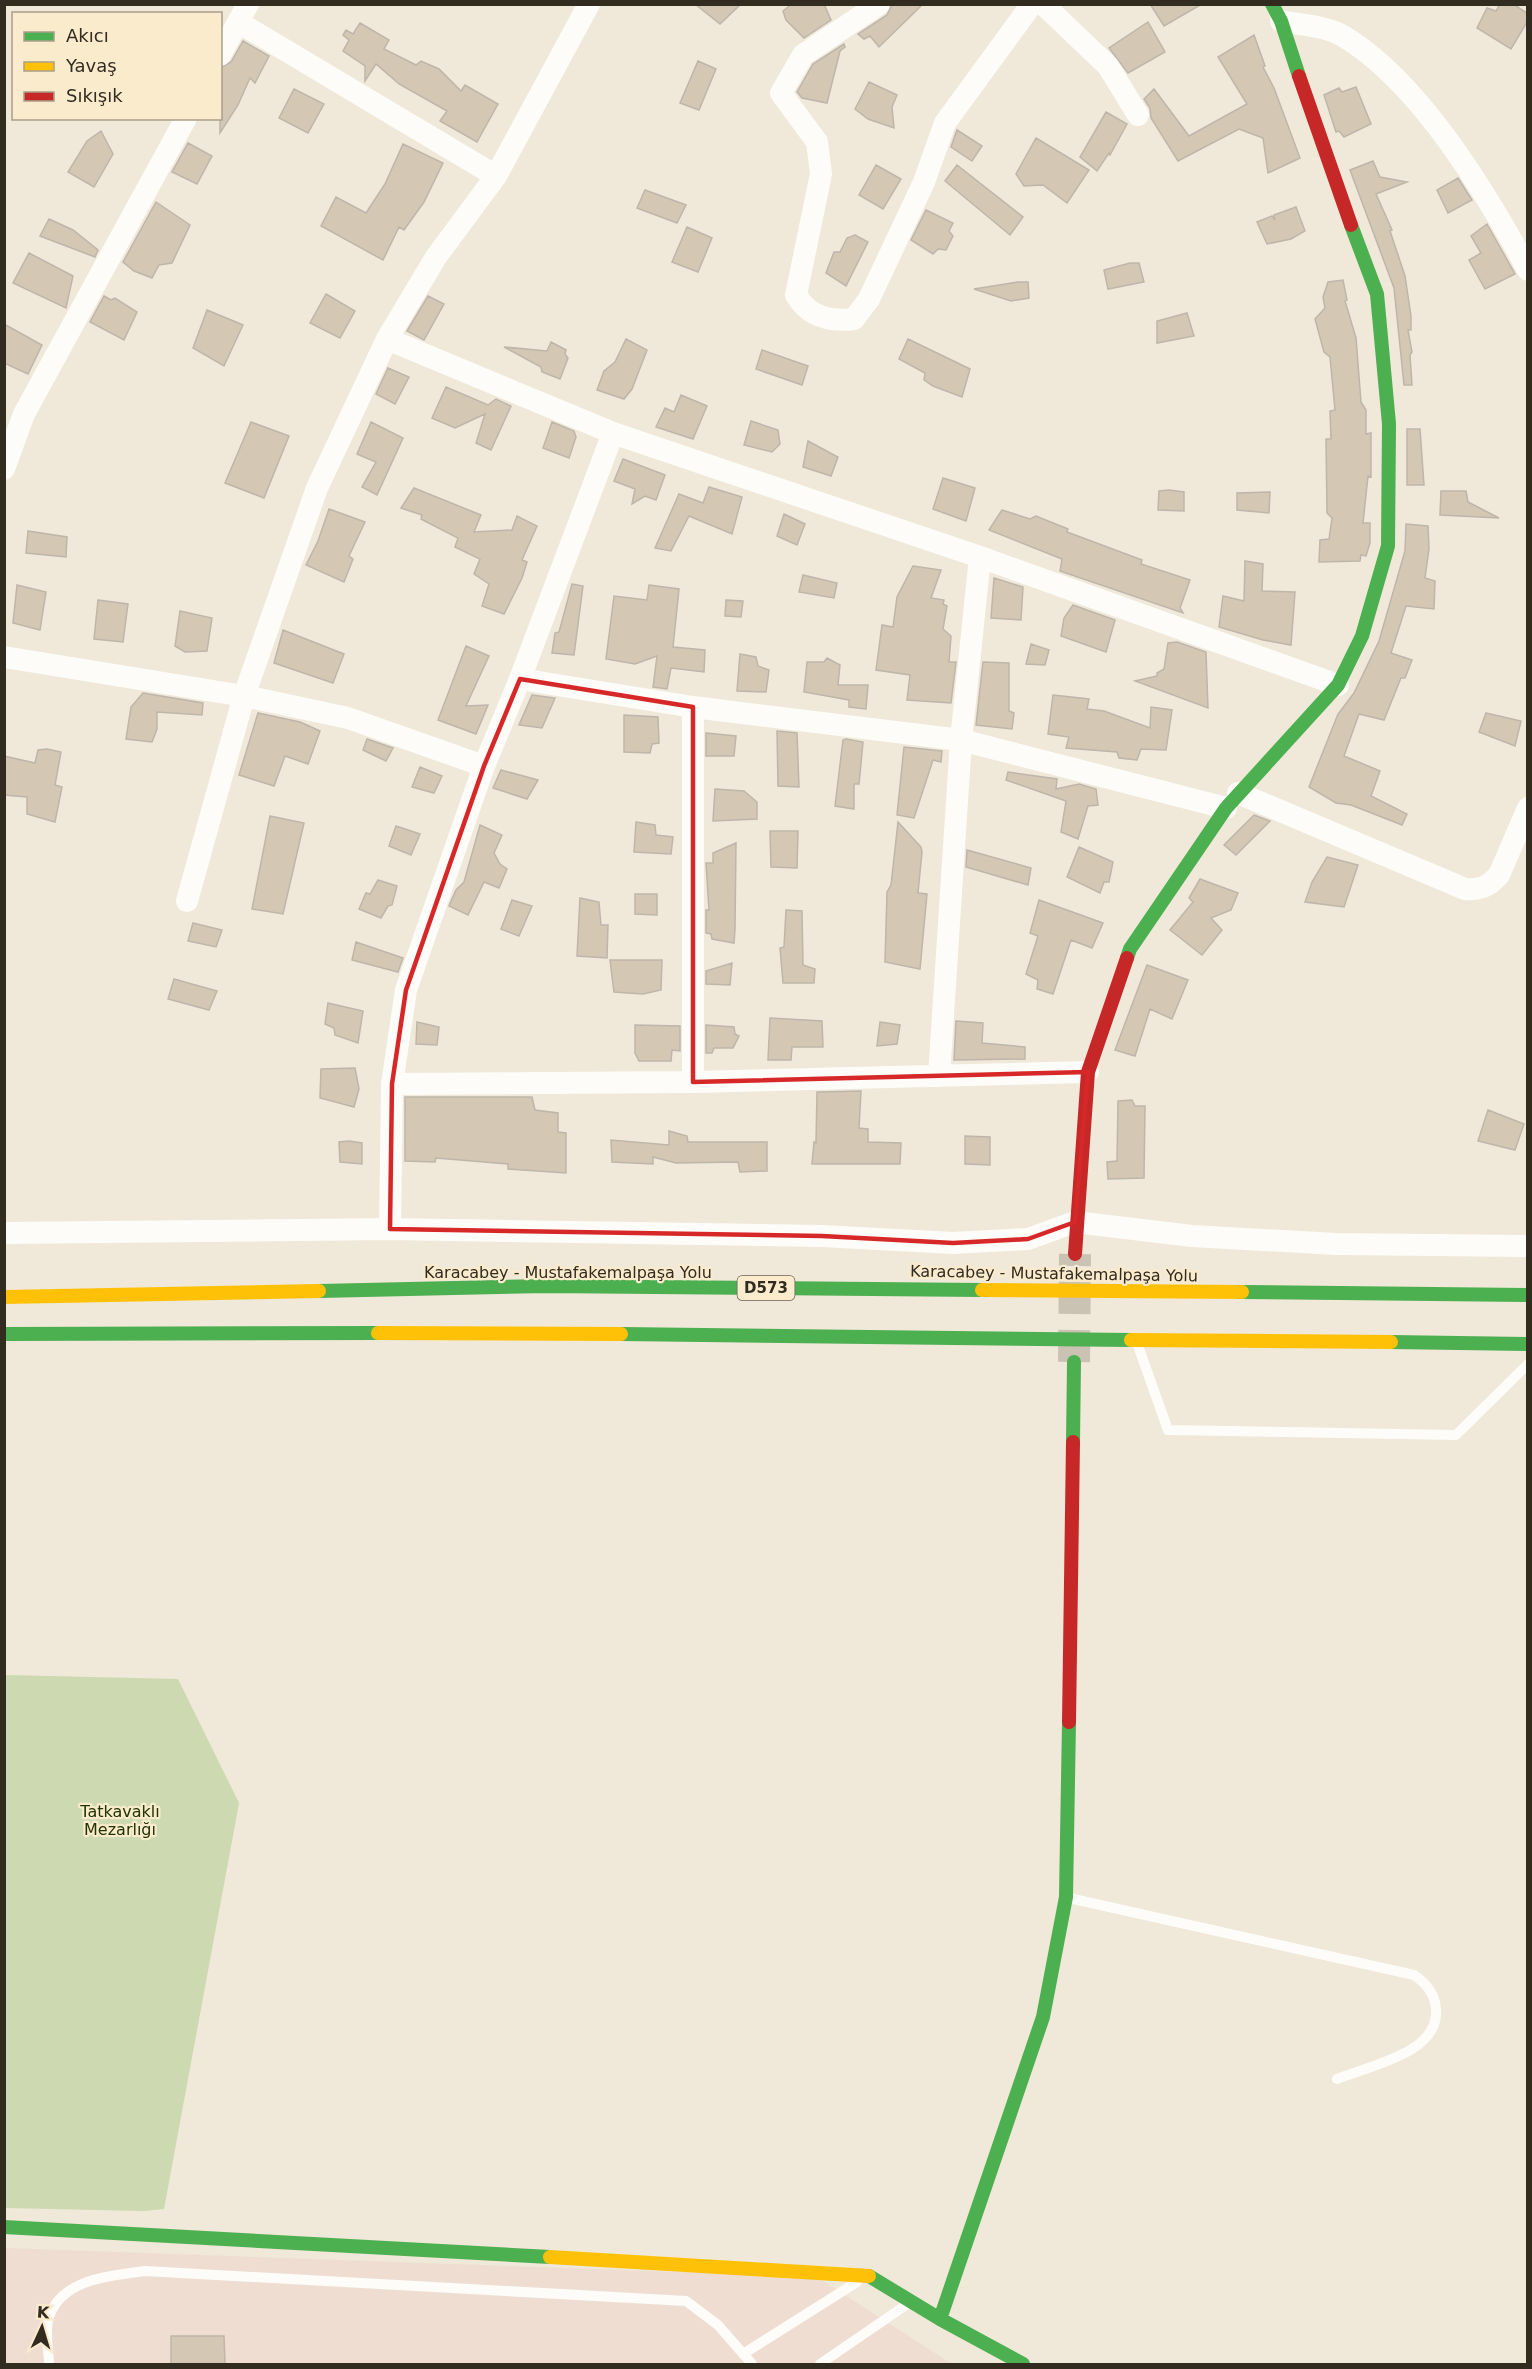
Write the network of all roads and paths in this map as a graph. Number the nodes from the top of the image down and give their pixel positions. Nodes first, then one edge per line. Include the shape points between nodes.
1 (589, 4) edge
2 (879, 4) edge
3 (1032, 4) edge
4 (1043, 4) edge
5 (243, 13) edge
6 (1277, 13) edge
7 (222, 51) edge
8 (1138, 115) dead end
9 (185, 120) edge
10 (496, 176) junction
11 (1527, 270) edge
12 (387, 339) junction
13 (613, 433) junction
14 (4, 469) edge
15 (980, 557) junction
16 (4, 657) edge
17 (520, 679) junction
18 (1338, 686) junction
19 (244, 696) junction
20 (693, 707) junction
21 (961, 740) junction
22 (484, 766) junction
23 (1232, 800) junction
24 (1527, 808) edge
25 (187, 901) dead end
26 (1088, 1072) junction
27 (939, 1076) junction
28 (693, 1083) junction
29 (392, 1084) junction
30 (1075, 1222) junction
31 (390, 1229) junction
32 (4, 1233) edge
33 (1527, 1246) edge
34 (1075, 1254) tunnel mouth
35 (1527, 1295) edge
36 (4, 1297) edge
37 (4, 1334) edge
38 (1136, 1340) junction
39 (1527, 1344) edge
40 (1074, 1362) tunnel mouth
41 (1527, 1364) edge
42 (1066, 1897) junction
43 (1337, 2079) dead end
44 (4, 2227) edge
45 (867, 2275) junction
46 (911, 2302) junction
47 (940, 2319) junction
48 (743, 2354) junction
49 (49, 2364) edge
50 (752, 2364) edge
51 (820, 2364) edge
52 (1023, 2364) edge

1 - 10 street
2 - 3 street via 803,55 781,93 817,142 820,174 796,295 804,308 834,321 854,319 869,300 924,183 945,123
4 - 8 street via 1108,66
5 - 7 street
5 - 10 street
6 - 11 street via 1341,35 1381,66 1426,112 1495,209
6 - 18 main road via 1377,294 1389,424 1388,546 1362,636
9 - 14 street via 24,414
10 - 12 street via 436,256
12 - 13 street
12 - 19 street via 317,488
13 - 15 street
13 - 17 street
15 - 18 street
15 - 21 street
16 - 19 street
17 - 20 street
17 - 22 street
18 - 23 main road
19 - 22 street via 348,717
19 - 25 street
20 - 21 street
20 - 28 street
21 - 23 street
21 - 27 street
22 - 29 street via 406,990
23 - 24 street via 1476,890 1499,875
23 - 26 main road via 1130,949
26 - 27 street
26 - 30 main road
27 - 28 street
28 - 29 street
29 - 31 street
30 - 31 street via 1028,1239 953,1243 822,1236
30 - 33 street via 1192,1236 1336,1244
30 - 34 main road
31 - 32 street
35 - 36 main road, Karacabey - Mustafakemalpaşa Yolu / D573 via 546,1286
37 - 38 main road via 535,1333
38 - 39 main road
38 - 41 lane via 1168,1430 1456,1435
40 - 42 main road
42 - 43 lane via 1414,1975 1423,1981 1436,2009 1428,2037 1410,2050
42 - 47 main road via 1043,2017
44 - 45 main road
45 - 46 main road
45 - 48 lane
46 - 47 main road
46 - 51 lane
47 - 52 main road
48 - 49 lane via 718,2325 686,2301 146,2271 94,2278 59,2299 48,2319
48 - 50 lane

